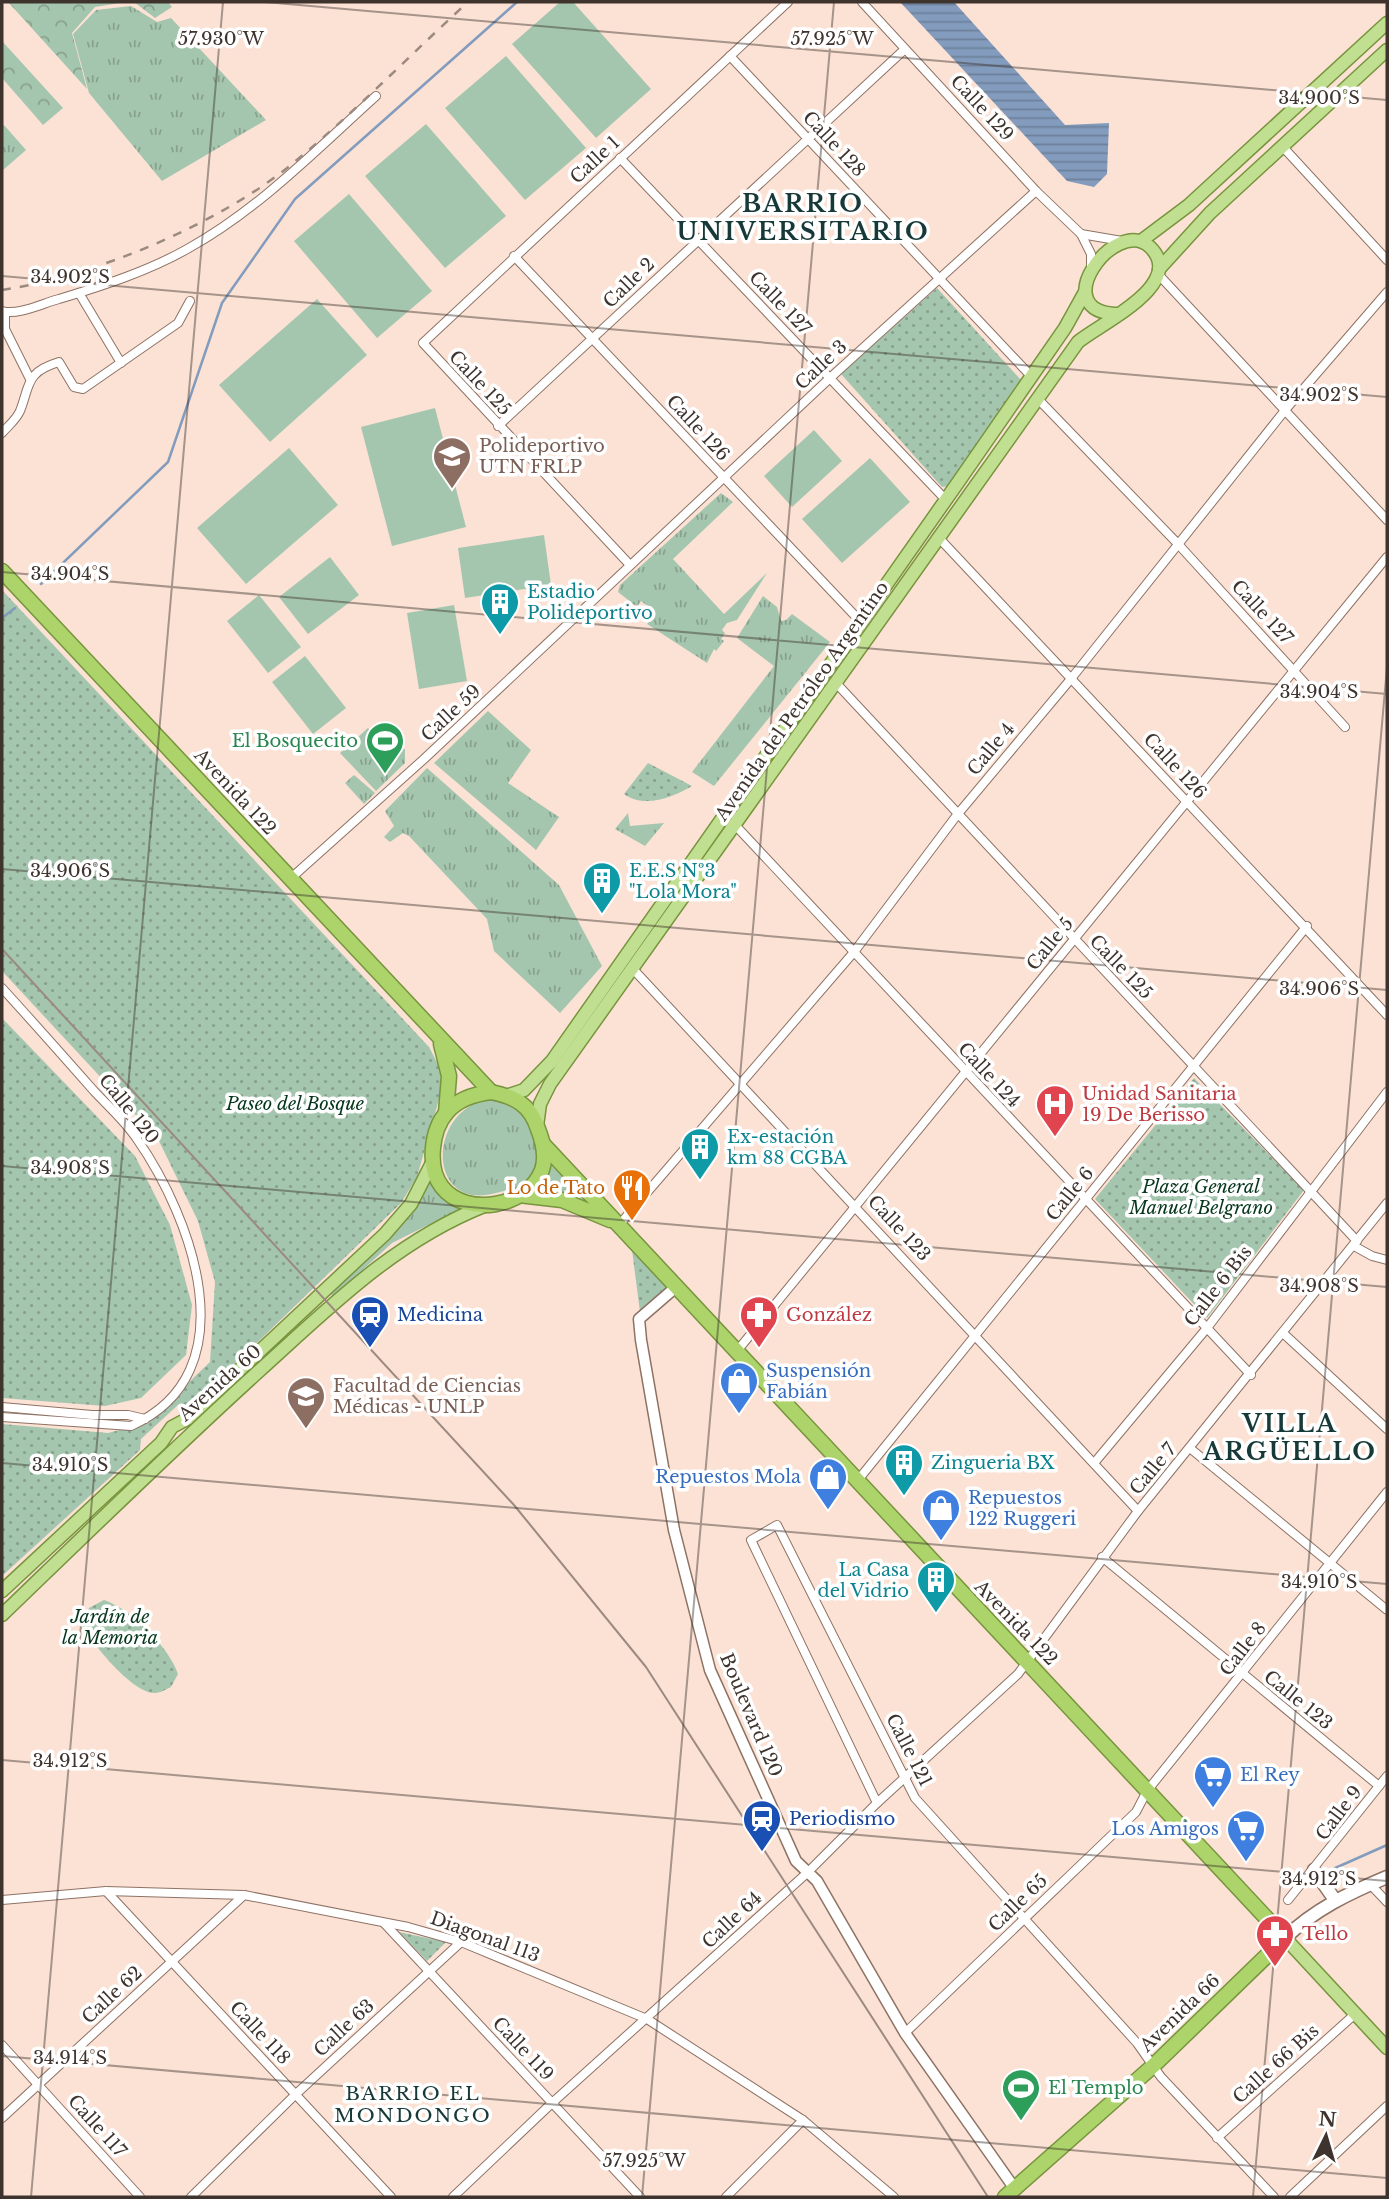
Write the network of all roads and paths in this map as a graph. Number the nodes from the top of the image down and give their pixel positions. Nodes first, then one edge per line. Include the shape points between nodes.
1 (788, 2) edge
2 (862, 2) edge
3 (1387, 23) edge
4 (905, 48) junction
5 (1387, 50) edge
6 (730, 56) junction
7 (376, 96) dead end
8 (807, 138) junction
9 (1282, 146) junction
10 (620, 158) junction
11 (1036, 191) junction
12 (1081, 234) junction
13 (698, 239) junction
14 (1140, 241) junction
15 (1126, 242) junction
16 (514, 256) junction
17 (1387, 260) edge
18 (1091, 267) junction
19 (1158, 271) junction
20 (939, 278) junction
21 (1085, 292) junction
22 (1387, 292) edge
23 (79, 293) junction
24 (190, 301) dead end
25 (3, 312) edge
26 (1119, 314) junction
27 (594, 339) junction
28 (423, 343) joint
29 (121, 363) junction
30 (1030, 375) junction
31 (830, 378) junction
32 (30, 379) junction
33 (1038, 398) junction
34 (1286, 409) junction
35 (498, 426) junction
36 (2, 433) edge
37 (723, 478) junction
38 (946, 500) junction
39 (1387, 520) edge
40 (939, 538) junction
41 (1178, 544) junction
42 (1387, 557) edge
43 (630, 565) junction
44 (2, 570) edge
45 (860, 621) junction
46 (1295, 670) junction
47 (1070, 680) junction
48 (836, 683) junction
49 (1345, 727) dead end
50 (1189, 801) junction
51 (957, 815) junction
52 (735, 825) junction
53 (289, 879) junction
54 (1307, 926) junction
55 (1074, 940) junction
56 (854, 952) junction
57 (633, 969) junction
58 (2, 988) edge
59 (1387, 1015) edge
60 (439, 1040) junction
61 (1193, 1066) junction
62 (965, 1073) junction
63 (742, 1083) junction
64 (491, 1092) junction
65 (1387, 1092) edge
66 (509, 1096) junction
67 (446, 1114) junction
68 (537, 1126) junction
69 (543, 1144) junction
70 (432, 1163) junction
71 (1311, 1192) junction
72 (519, 1195) junction
73 (1086, 1199) junction
74 (1387, 1203) edge
75 (484, 1206) junction
76 (857, 1206) junction
77 (618, 1224) junction
78 (1356, 1243) junction
79 (1387, 1260) edge
80 (676, 1287) junction
81 (1207, 1328) junction
82 (1283, 1334) junction
83 (977, 1336) junction
84 (737, 1352) junction
85 (1251, 1375) junction
86 (2, 1407) edge
87 (2, 1417) edge
88 (146, 1420) junction
89 (1387, 1429) edge
90 (1191, 1449) junction
91 (1095, 1462) junction
92 (858, 1480) junction
93 (1387, 1492) edge
94 (1138, 1511) junction
95 (1102, 1558) junction
96 (1329, 1563) junction
97 (2, 1591) edge
98 (1387, 1610) edge
99 (2, 1615) edge
100 (1027, 1660) junction
101 (1242, 1675) junction
102 (1387, 1776) edge
103 (904, 1780) junction
104 (1378, 1786) junction
105 (1147, 1791) junction
106 (877, 1803) junction
107 (1314, 1870) junction
108 (807, 1873) junction
109 (1387, 1877) edge
110 (1370, 1884) junction
111 (106, 1891) junction
112 (244, 1895) junction
113 (1288, 1899) dead end
114 (2, 1900) edge
115 (1335, 1900) junction
116 (1387, 1902) edge
117 (1023, 1920) junction
118 (384, 1923) junction
119 (1285, 1938) junction
120 (461, 1942) junction
121 (172, 1961) junction
122 (429, 1971) junction
123 (1355, 2014) junction
124 (647, 2020) junction
125 (905, 2033) junction
126 (2, 2045) edge
127 (1387, 2048) edge
128 (1153, 2066) junction
129 (38, 2084) junction
130 (296, 2094) junction
131 (552, 2103) junction
132 (1387, 2106) edge
133 (2, 2118) edge
134 (803, 2120) junction
135 (1217, 2138) junction
136 (1013, 2195) edge
137 (140, 2197) edge
138 (191, 2197) edge
139 (391, 2197) edge
140 (453, 2197) edge
141 (640, 2197) edge
142 (726, 2197) edge
143 (894, 2197) edge
144 (1274, 2197) edge
145 (1290, 2197) edge

1 - 6 street, Calle 1
2 - 4 street, Calle 129
3 - 14 main road via 1189,205
4 - 8 street, Calle 2
4 - 11 street, Calle 129
5 - 9 main road
6 - 8 street, Calle 128
6 - 10 street, Calle 1
7 - 23 street via 263,198 213,233 161,262
8 - 13 street, Calle 2
8 - 20 street, Calle 128
9 - 17 street
9 - 19 main road via 1210,213
10 - 13 street, Calle 127
10 - 16 street, Calle 1
11 - 12 street, Calle 129
11 - 20 street, Calle 3
12 - 15 street
12 - 18 street, Calle 129 via 1091,254
13 - 27 street, Calle 2
13 - 31 street, Calle 127
14 - 15 main road
14 - 19 main road via 1154,251
15 - 18 main road
16 - 27 street, Calle 126
16 - 28 street, Calle 1
18 - 21 main road
19 - 26 main road via 1143,298
19 - 34 street
20 - 30 street, Calle 128
20 - 31 street, Calle 3
21 - 26 main road via 1093,309
21 - 30 main road, Avenida del Petróleo Argentino
22 - 34 street, Calle 4
23 - 25 street
23 - 29 street
24 - 29 street via 178,323
25 - 32 street via 5,329
26 - 33 main road, Avenida del Petróleo Argentino via 1079,342
27 - 35 street, Calle 2
27 - 37 street, Calle 126
28 - 35 street, Calle 125
29 - 32 street via 78,390 59,362
30 - 38 main road, Avenida del Petróleo Argentino
31 - 37 street, Calle 3
31 - 38 street, Calle 127
32 - 36 street via 20,410
33 - 40 main road, Avenida del Petróleo Argentino
33 - 41 street, Calle 127
34 - 39 street
34 - 41 street, Calle 4
35 - 43 street, Calle 125
37 - 43 street, Calle 3
37 - 45 street, Calle 126
38 - 45 main road, Avenida del Petróleo Argentino
40 - 47 street, Calle 126
40 - 48 main road, Avenida del Petróleo Argentino
41 - 46 street, Calle 127
41 - 47 street, Calle 4
42 - 46 street, Calle 5
43 - 53 street, Calle 59 via 424,760
44 - 53 highway, Avenida 122
45 - 66 main road, Avenida del Petróleo Argentino via 552,1060 524,1090
46 - 49 street, Calle 127
46 - 50 street, Calle 5
47 - 50 street, Calle 126
47 - 51 street, Calle 4
48 - 51 street, Calle 125
48 - 52 main road, Avenida del Petróleo Argentino
50 - 54 street, Calle 126 via 1207,826
50 - 55 street, Calle 5
51 - 55 street, Calle 125
51 - 56 street, Calle 4
52 - 56 street, Calle 124
52 - 57 main road, Avenida del Petróleo Argentino
53 - 60 highway, Avenida 122
54 - 59 street, Calle 126
54 - 61 street, Calle 6
55 - 61 street, Calle 125
55 - 62 street, Calle 5
56 - 62 street, Calle 124
56 - 63 street, Calle 4
57 - 63 street, Calle 123
57 - 68 main road, Avenida del Petróleo Argentino via 550,1084 540,1104
58 - 88 street, Calle 120 via 136,1137 179,1218 200,1292 198,1354 172,1397
60 - 64 highway, Avenida 122
60 - 67 highway, Avenida 122 via 449,1076
61 - 71 street, Calle 125
61 - 73 street, Calle 6
62 - 73 street, Calle 124
62 - 76 street, Calle 5
63 - 76 street, Calle 123
63 - 77 street, Calle 4
64 - 66 highway
64 - 67 highway via 466,1098
65 - 71 street, Calle 6 Bis
66 - 68 highway via 530,1110
67 - 70 highway
68 - 69 highway
69 - 72 highway via 545,1157 537,1180
69 - 77 highway, Avenida 122
70 - 75 highway via 435,1177 454,1198
70 - 97 main road, Avenida 60 via 411,1204 376,1243 187,1419 172,1427 161,1443
71 - 78 street, Calle 125
71 - 81 street, Calle 6 Bis
72 - 75 highway
72 - 77 highway, Avenida 122 via 562,1200
73 - 81 street, Calle 124
73 - 83 street, Calle 6
74 - 78 street, Calle 7
75 - 99 main road, Avenida 60 via 423,1234 352,1286 183,1440
76 - 83 street, Calle 123
76 - 84 street, Calle 5
77 - 80 highway, Avenida 122
78 - 79 street via 1372,1256
78 - 82 street, Calle 7
80 - 84 highway, Avenida 122
80 - 108 street, Boulevard 120 via 639,1319 674,1530 710,1670 796,1861
81 - 85 street, Calle 124
81 - 91 street, Calle 6 Bis
82 - 85 street, Calle 7
82 - 89 street
83 - 91 street, Calle 123
83 - 92 street, Calle 6
84 - 92 highway, Avenida 122
85 - 90 street, Calle 7
86 - 88 street
87 - 88 street via 131,1426
90 - 94 street, Calle 7
90 - 96 street
91 - 94 street, Calle 123
92 - 100 highway, Avenida 122
93 - 96 street, Calle 8
94 - 95 street, Calle 7
95 - 100 street, Calle 7
95 - 101 street, Calle 123
96 - 98 street
96 - 101 street, Calle 8
100 - 103 street, Calle 64 via 1018,1674
100 - 105 highway, Avenida 122
101 - 104 street, Calle 123
101 - 105 street, Calle 8
102 - 104 street, Calle 9
103 - 106 street, Calle 64
103 - 106 street, Calle 121 via 776,1525 759,1533 751,1540
103 - 117 street, Calle 121
104 - 107 street, Calle 9
105 - 117 street, Calle 65 via 1136,1812
105 - 119 highway, Avenida 122
106 - 108 street, Calle 64
107 - 113 street, Calle 9
107 - 115 main road
108 - 124 street, Calle 64
108 - 125 street, Boulevard 120 via 817,1881
109 - 110 main road
110 - 115 main road
110 - 116 street
111 - 112 street, Diagonal 113
111 - 114 street, Diagonal 113
111 - 121 street, Calle 118
112 - 118 street, Diagonal 113
112 - 121 street, Calle 62
115 - 119 main road
117 - 125 street, Calle 65
117 - 128 street, Calle 121
118 - 120 street, Diagonal 113
118 - 122 street, Calle 119
119 - 123 main road, Avenida 122
119 - 128 highway, Avenida 66
120 - 122 street, Calle 63
120 - 124 street, Diagonal 113
121 - 129 street, Calle 62
121 - 130 street, Calle 118
122 - 130 street, Calle 63
122 - 131 street, Calle 119
123 - 127 main road, Avenida 122
123 - 135 street, Calle 66 Bis
124 - 131 street, Calle 64
124 - 134 street, Diagonal 113
125 - 136 street, Boulevard 120
126 - 129 street, Calle 117
128 - 135 street, Calle 121
128 - 136 highway, Avenida 66
129 - 133 street, Calle 62
129 - 137 street, Calle 117
130 - 138 street, Calle 63
130 - 139 street, Calle 118
131 - 140 street, Calle 64
131 - 141 street, Calle 119
132 - 145 street
134 - 142 street
134 - 143 street, Diagonal 113
135 - 144 street, Calle 121

